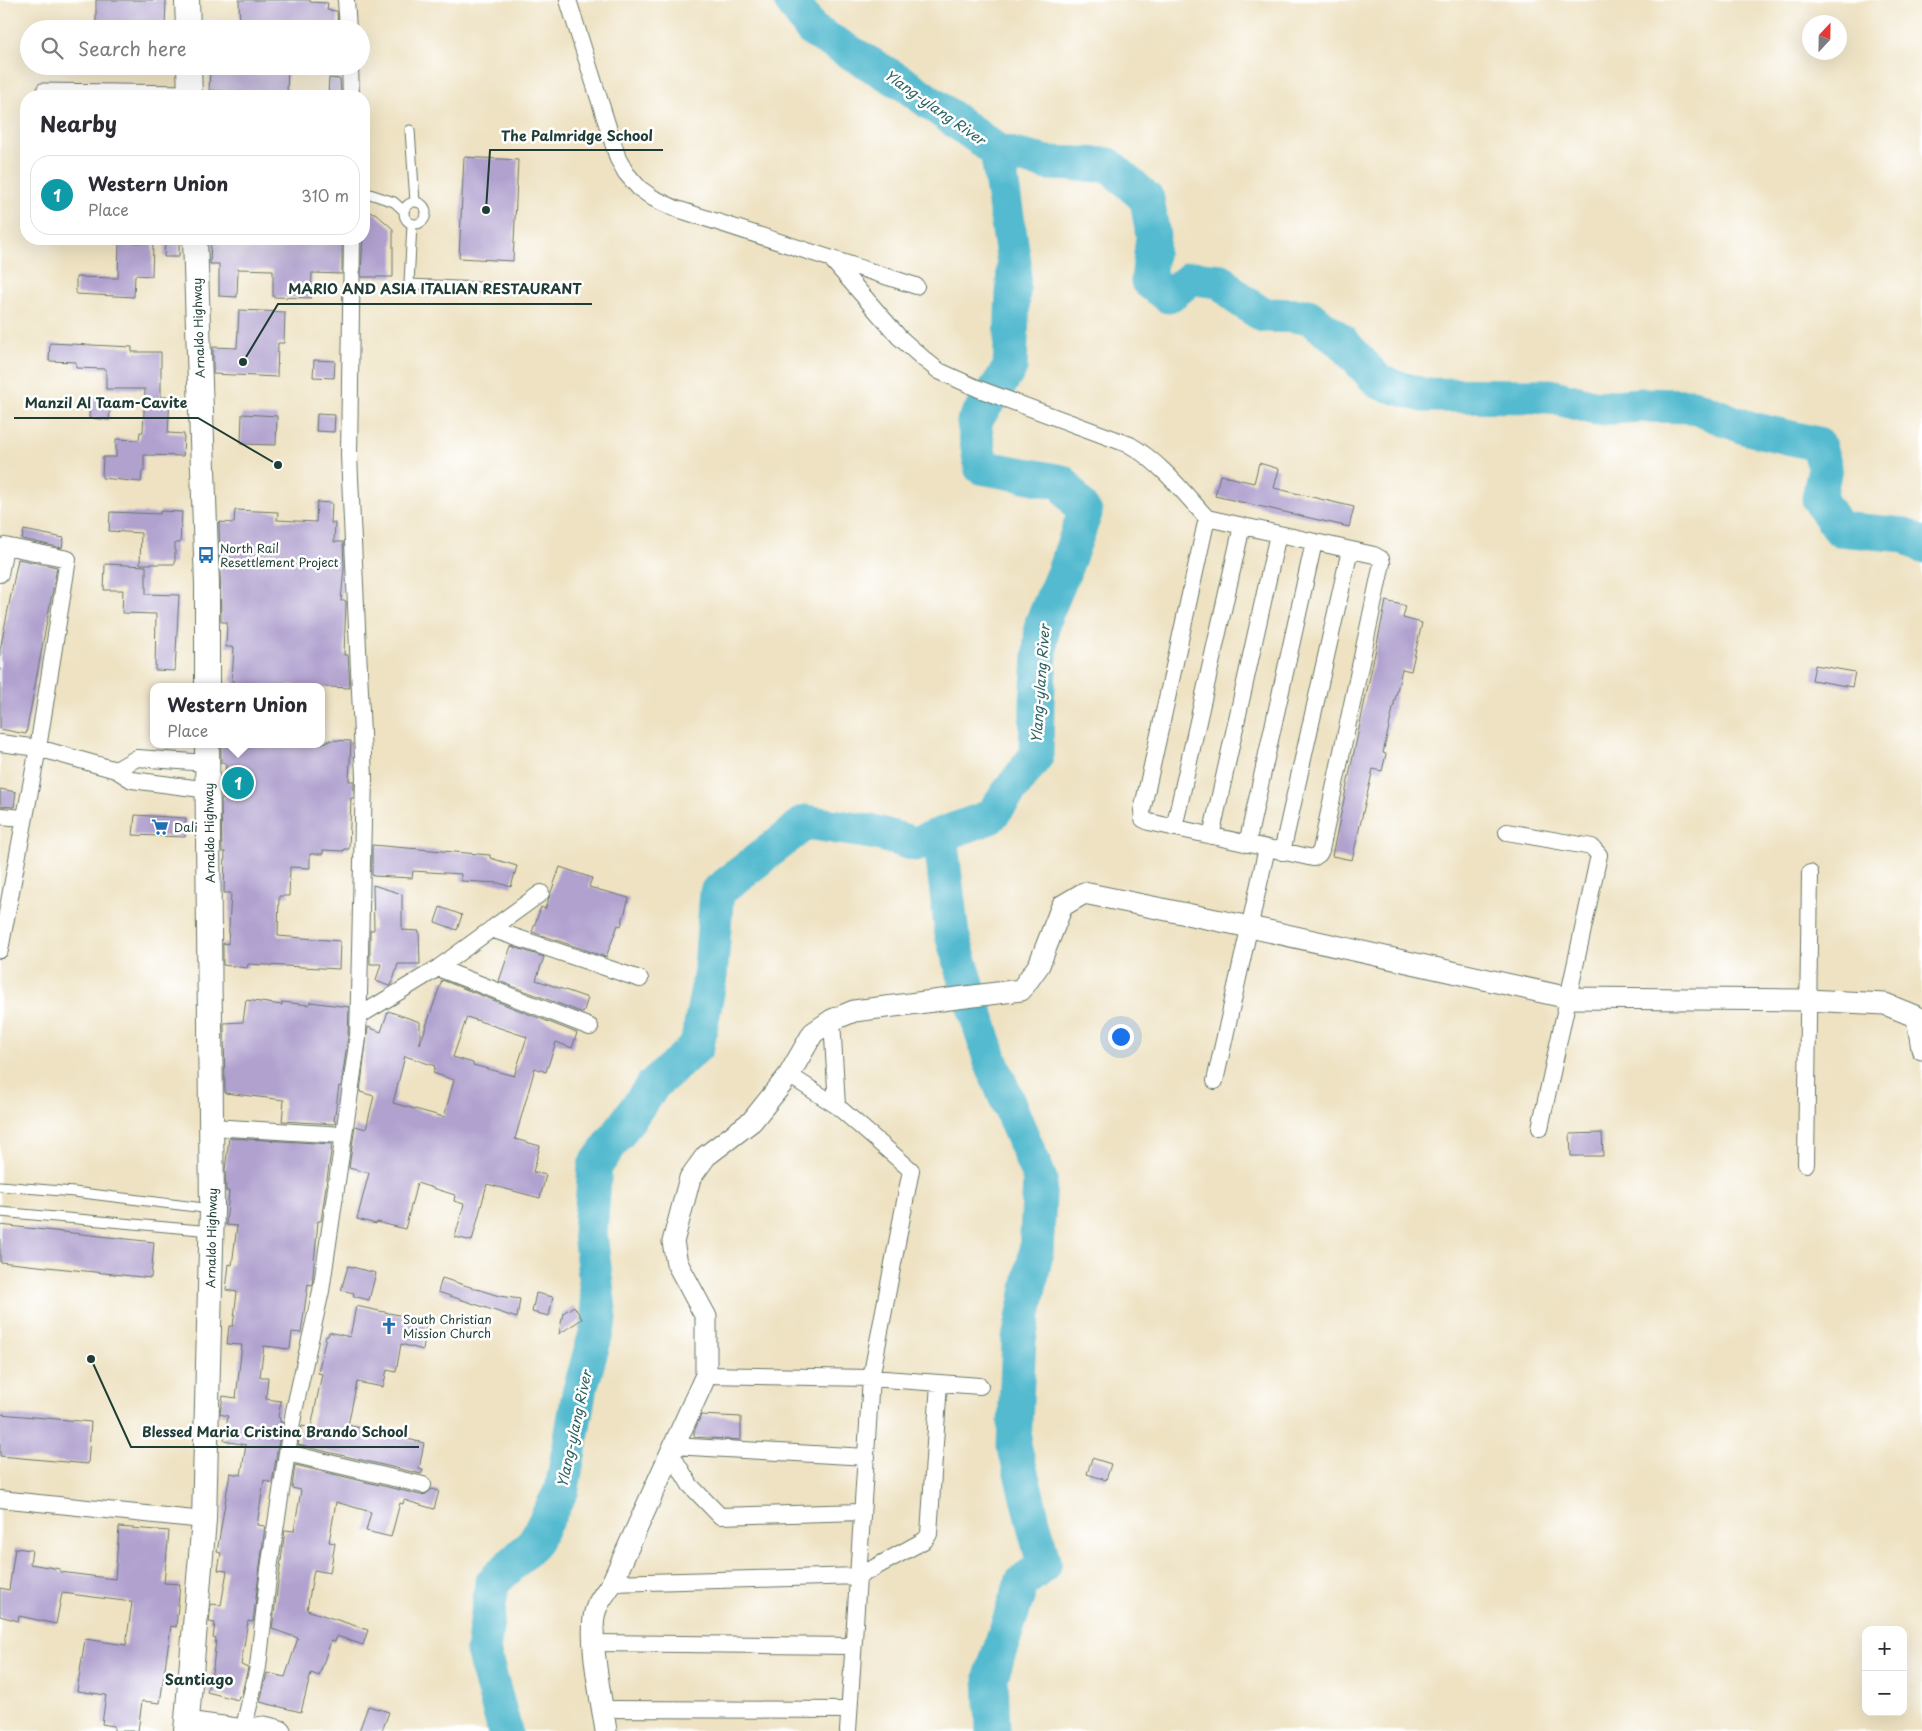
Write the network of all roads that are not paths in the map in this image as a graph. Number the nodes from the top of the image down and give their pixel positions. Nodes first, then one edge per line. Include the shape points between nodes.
1 (187, 0) edge
2 (346, 0) edge
3 (568, 0) edge
4 (188, 20) edge
5 (347, 20) edge
6 (189, 75) edge
7 (350, 75) edge
8 (42, 88) dead end
9 (101, 90) edge
10 (190, 90) edge
11 (351, 90) edge
12 (410, 130) dead end
13 (370, 194) edge
14 (415, 202) junction
15 (404, 211) junction
16 (412, 224) junction
17 (195, 245) edge
18 (352, 245) edge
19 (831, 259) junction
20 (916, 286) dead end
21 (504, 288) dead end
22 (1207, 518) junction
23 (1242, 526) junction
24 (1278, 534) junction
25 (1314, 542) junction
26 (1350, 550) junction
27 (0, 574) edge
28 (207, 683) edge
29 (0, 743) edge
30 (38, 748) junction
31 (207, 753) edge
32 (116, 770) junction
33 (209, 790) junction
34 (0, 816) edge
35 (24, 818) junction
36 (1174, 828) junction
37 (1507, 832) dead end
38 (1211, 836) junction
39 (1247, 844) junction
40 (1275, 850) junction
41 (1810, 873) dead end
42 (7, 880) edge
43 (541, 893) dead end
44 (1250, 927) junction
45 (491, 930) junction
46 (0, 949) edge
47 (438, 968) junction
48 (640, 979) dead end
49 (1569, 998) junction
50 (1808, 1000) junction
51 (1920, 1015) edge
52 (359, 1016) junction
53 (832, 1020) junction
54 (590, 1027) dead end
55 (1922, 1049) edge
56 (789, 1075) junction
57 (1215, 1081) dead end
58 (837, 1106) junction
59 (212, 1127) junction
60 (1540, 1128) dead end
61 (344, 1135) junction
62 (1806, 1164) dead end
63 (0, 1186) edge
64 (0, 1212) edge
65 (212, 1220) junction
66 (706, 1375) junction
67 (871, 1378) junction
68 (939, 1383) junction
69 (980, 1386) dead end
70 (672, 1449) junction
71 (287, 1453) junction
72 (867, 1457) junction
73 (424, 1485) dead end
74 (0, 1499) edge
75 (862, 1512) junction
76 (204, 1520) junction
77 (859, 1576) junction
78 (612, 1582) junction
79 (594, 1643) junction
80 (853, 1646) junction
81 (603, 1709) junction
82 (849, 1710) junction
83 (187, 1727) edge
84 (244, 1731) edge
85 (280, 1731) edge
86 (606, 1731) edge
87 (848, 1731) edge

1 - 4 main road
2 - 5 street
3 - 19 street via 615,152 639,188 674,208
6 - 10 main road
7 - 11 street
8 - 9 lane
12 - 14 lane
13 - 15 lane via 394,202
14 - 15 lane via 408,204
14 - 16 lane via 422,205 426,215 419,223
15 - 16 lane via 406,221
16 - 21 lane via 409,284
17 - 28 main road, Arnaldo Highway via 207,584
18 - 52 street via 348,456 364,777
19 - 20 street
19 - 22 street via 912,350 939,371 1130,445 1159,465
22 - 23 street
22 - 36 street via 1142,811 1145,821
23 - 24 street
23 - 36 street
24 - 25 street
24 - 38 street
25 - 26 street
25 - 39 street
26 - 40 street
26 - 40 street via 1378,556 1382,567 1321,850 1313,858
27 - 30 street via 6,546 68,559
29 - 30 street
30 - 32 street
30 - 35 street
31 - 32 street via 137,758
31 - 33 main road, Arnaldo Highway
32 - 33 street via 132,780
33 - 59 main road, Arnaldo Highway
34 - 35 street
35 - 42 street
36 - 38 street
37 - 49 street via 1592,847 1599,854
38 - 39 street
39 - 40 street
40 - 44 street
41 - 50 street
42 - 46 street
43 - 45 street
44 - 49 street
44 - 53 street via 1084,893 1062,906 1039,966 1021,990 854,1011
44 - 57 street
45 - 47 street
45 - 48 street
47 - 52 street
47 - 54 street
49 - 50 street
49 - 60 street
50 - 51 street via 1885,1004
50 - 62 street
51 - 55 street
52 - 61 street
53 - 56 street via 813,1033
53 - 58 street
56 - 58 street
56 - 66 street via 752,1121 706,1156 690,1178 673,1242 677,1263 706,1317
58 - 67 street via 911,1170
59 - 61 street
59 - 65 main road, Arnaldo Highway
61 - 71 street via 321,1291
63 - 65 lane via 74,1192
64 - 65 lane
65 - 76 main road, Arnaldo Highway
66 - 67 street
66 - 70 street
67 - 68 street
67 - 72 street
68 - 69 street
68 - 77 street via 927,1538
70 - 72 street
70 - 75 street via 690,1485 720,1516
70 - 78 street
71 - 73 street
71 - 84 street via 268,1569 258,1668
72 - 75 street
74 - 76 street
75 - 77 street
76 - 83 main road, Arnaldo Highway
77 - 78 street
77 - 80 street
78 - 79 street via 596,1608
79 - 80 street
79 - 81 street
80 - 82 street
81 - 82 street
81 - 86 street
82 - 87 street
83 - 84 street
84 - 85 street via 264,1727

